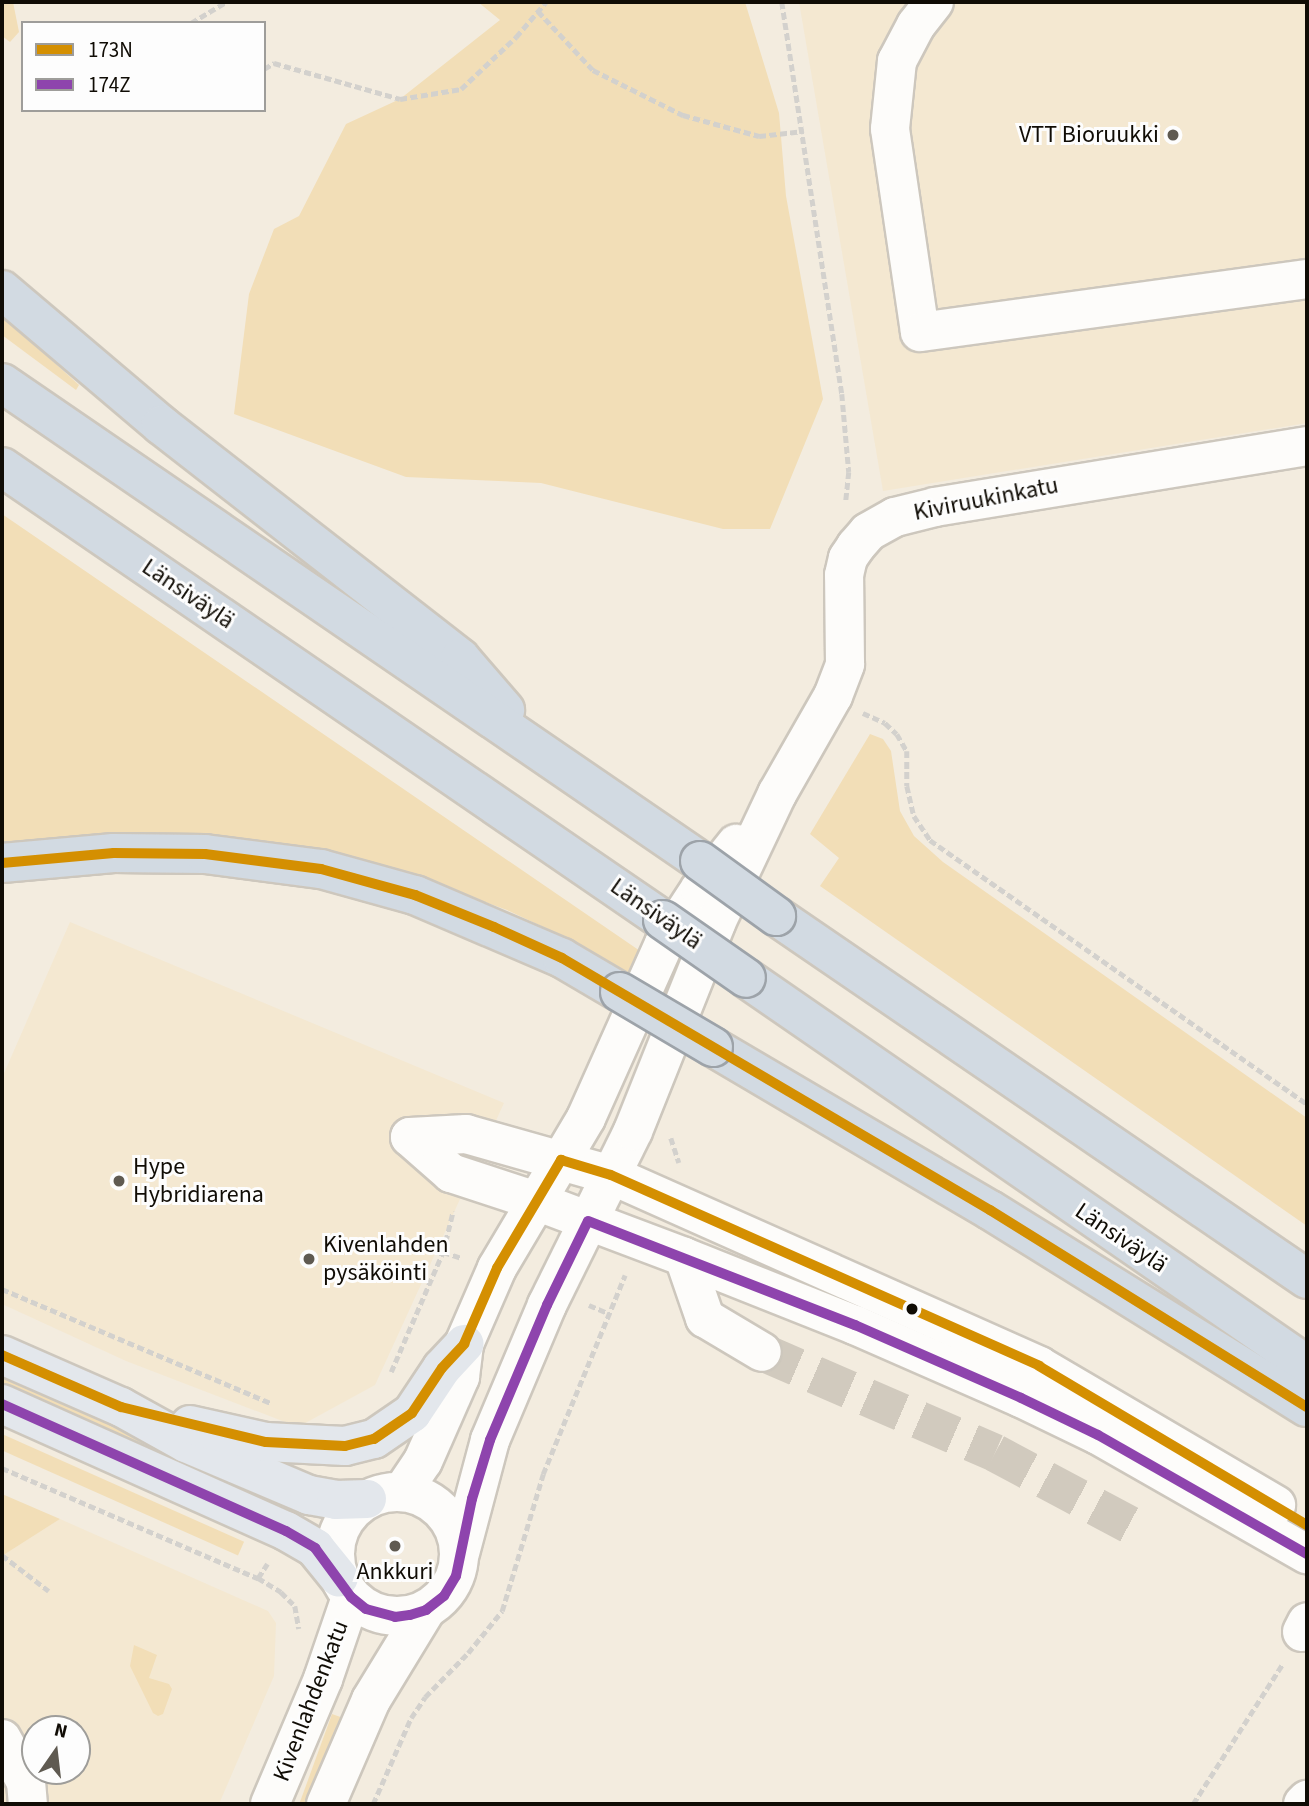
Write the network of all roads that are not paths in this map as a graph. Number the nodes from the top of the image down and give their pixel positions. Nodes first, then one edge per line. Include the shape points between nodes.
1 (934, 2) edge
2 (1307, 278) edge
3 (2, 290) edge
4 (2, 383) edge
5 (1307, 446) edge
6 (2, 467) edge
7 (538, 749) junction
8 (777, 793) junction
9 (2, 863) edge
10 (561, 1160) junction
11 (611, 1175) junction
12 (536, 1201) junction
13 (588, 1222) junction
14 (684, 1257) junction
15 (1307, 1279) edge
16 (464, 1344) junction
17 (762, 1352) tunnel mouth
18 (2, 1355) edge
19 (1307, 1365) edge
20 (2, 1404) edge
21 (121, 1407) junction
22 (1307, 1407) edge
23 (385, 1496) junction
24 (1299, 1534) edge
25 (460, 1553) junction
26 (345, 1588) junction
27 (426, 1610) junction
28 (2, 1739) edge
29 (1307, 1800) edge
30 (28, 1804) edge
31 (270, 1804) edge
32 (326, 1804) edge
33 (1303, 1804) edge

1 - 2 street via 916,24 897,61 890,129 920,332
3 - 7 highway via 161,425 460,659
4 - 7 highway
5 - 8 street, Kiviruukinkatu via 935,506 895,517 868,532 848,558 844,575 845,664 833,696
6 - 19 highway, Länsiväylä, bridge
7 - 15 highway, bridge
8 - 10 street, Kiviruukinkatu via 700,889 664,944 586,1118
8 - 11 street, Kiviruukinkatu via 716,923
9 - 22 highway, bridge via 114,853 205,854 321,869 449,909 562,958 990,1210
10 - 11 street
10 - 12 street, Kiviruukinkatu
10 - 12 street via 467,1134 410,1137 451,1173
11 - 13 street, Kiviruukinkatu
11 - 24 street via 1039,1366
12 - 13 street
12 - 16 street, Kiviruukinkatu via 497,1268
13 - 14 street
13 - 25 street, Kiviruukinkatu via 490,1440
14 - 17 street via 705,1318
14 - 24 street via 855,1325 1087,1430
16 - 21 main road via 412,1413 374,1439 345,1446 266,1443
16 - 23 street, Kiviruukinkatu via 460,1377 423,1461
18 - 21 main road
20 - 26 main road via 286,1531 314,1548
21 - 23 main road via 186,1443 309,1495 336,1500
23 - 25 street via 425,1498 443,1512 455,1531
23 - 26 street via 352,1511 340,1528 335,1546
25 - 27 street via 456,1576 444,1596
26 - 27 street via 380,1615 395,1617
26 - 31 street, Kivenlahdenkatu via 323,1679
27 - 32 street via 371,1700
28 - 30 street via 26,1782
29 - 33 street

